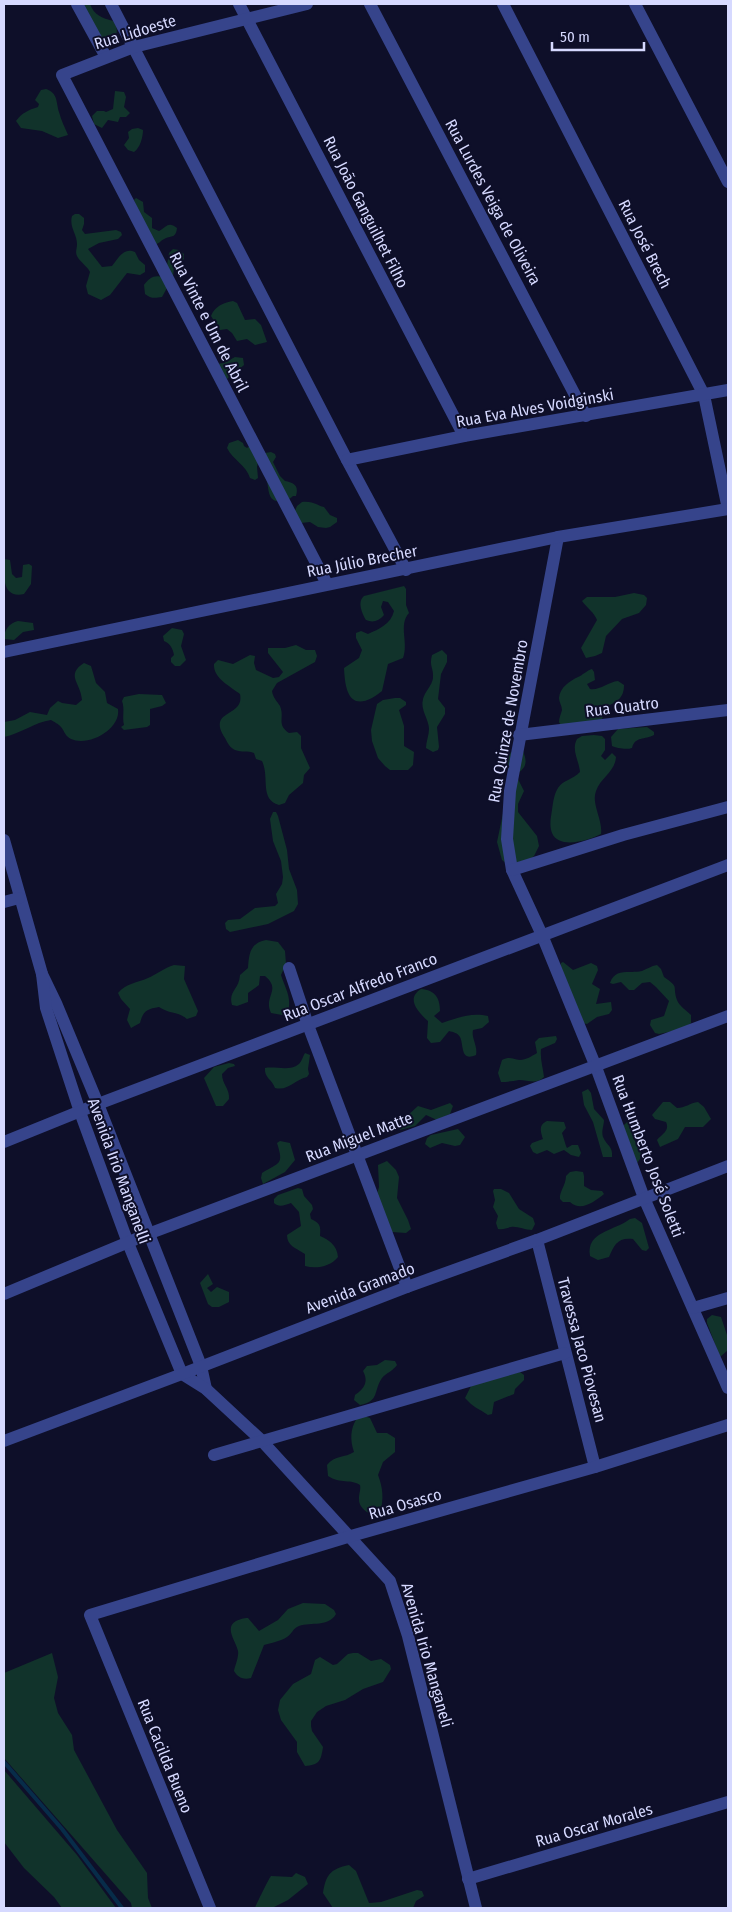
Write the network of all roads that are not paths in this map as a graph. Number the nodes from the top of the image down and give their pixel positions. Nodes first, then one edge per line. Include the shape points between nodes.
1 (77, 4) edge
2 (111, 4) edge
3 (239, 4) edge
4 (307, 4) edge
5 (370, 4) edge
6 (503, 4) edge
7 (634, 4) edge
8 (247, 18) junction
9 (134, 47) junction
10 (106, 57) junction
11 (62, 75) joint
12 (728, 182) edge
13 (728, 390) edge
14 (704, 395) junction
15 (586, 416) junction
16 (464, 436) junction
17 (347, 460) junction
18 (728, 509) edge
19 (558, 537) junction
20 (406, 570) junction
21 (327, 584) junction
22 (4, 652) edge
23 (728, 710) edge
24 (519, 736) junction
25 (728, 808) edge
26 (4, 840) edge
27 (728, 866) edge
28 (512, 870) junction
29 (19, 898) junction
30 (4, 902) edge
31 (542, 935) junction
32 (289, 968) dead end
33 (42, 974) junction
34 (728, 1016) edge
35 (308, 1024) junction
36 (596, 1067) junction
37 (98, 1104) junction
38 (80, 1112) junction
39 (4, 1142) edge
40 (358, 1154) junction
41 (728, 1166) edge
42 (644, 1198) junction
43 (148, 1234) junction
44 (537, 1240) junction
45 (128, 1243) junction
46 (407, 1287) junction
47 (4, 1294) edge
48 (728, 1298) edge
49 (694, 1308) junction
50 (565, 1353) junction
51 (201, 1366) junction
52 (182, 1374) junction
53 (728, 1388) edge
54 (206, 1389) junction
55 (728, 1425) edge
56 (261, 1440) junction
57 (4, 1441) edge
58 (214, 1455) dead end
59 (596, 1467) junction
60 (351, 1536) junction
61 (90, 1615) joint
62 (728, 1802) edge
63 (468, 1879) junction
64 (210, 1908) edge
65 (476, 1908) edge

1 - 10 street
2 - 9 street
3 - 8 street, Rua João Ganguilhet Filho
4 - 8 street, Rua Lidoeste
5 - 15 street, Rua Lurdes Veiga de Oliveira
6 - 14 street, Rua José Brech
7 - 12 street
8 - 9 street, Rua Lidoeste
8 - 16 street, Rua João Ganguilhet Filho
9 - 10 street, Rua Lidoeste
9 - 17 street
10 - 11 street, Rua Lidoeste
11 - 21 street, Rua Vinte e Um de Abril
13 - 14 street, Rua Eva Alves Voidginski
14 - 15 street, Rua Eva Alves Voidginski
14 - 18 street, Rua José Brech
15 - 16 street, Rua Eva Alves Voidginski
16 - 17 street, Rua Eva Alves Voidginski
17 - 20 street
18 - 19 street, Rua Júlio Brecher
19 - 20 street, Rua Júlio Brecher
19 - 24 street, Rua Quinze de Novembro
20 - 21 street, Rua Júlio Brecher
21 - 22 street, Rua Júlio Brecher
23 - 24 street, Rua Quatro
24 - 28 street, Rua Quinze de Novembro via 510,791 507,839
25 - 28 street via 623,835
26 - 29 street, Avenida Irio Manganelli
27 - 31 street, Rua Oscar Alfredo Franco
28 - 31 street, Rua Quinze de Novembro
29 - 30 street
29 - 33 street, Avenida Irio Manganelli
31 - 35 street, Rua Oscar Alfredo Franco
31 - 36 street, Rua Humberto José Soletti
32 - 35 street
33 - 37 street, Avenida Irio Manganelli
33 - 38 street, Avenida Irio Manganelli via 46,1008
34 - 36 street, Rua Miguel Matte
35 - 37 street, Rua Oscar Alfredo Franco
35 - 40 street
36 - 40 street, Rua Miguel Matte
36 - 42 street, Rua Humberto José Soletti
37 - 38 street, Rua Oscar Alfredo Franco
37 - 43 street, Avenida Irio Manganelli
38 - 39 street, Rua Oscar Alfredo Franco
38 - 45 street, Avenida Irio Manganelli
40 - 43 street, Rua Miguel Matte
40 - 46 street
41 - 42 street, Avenida Gramado
42 - 44 street, Avenida Gramado
42 - 49 street, Rua Humberto José Soletti
43 - 45 street, Rua Miguel Matte
43 - 51 street, Avenida Irio Manganelli
44 - 46 street, Avenida Gramado
44 - 50 street, Travessa Jaco Piovesan
45 - 47 street, Rua Miguel Matte
45 - 52 street, Avenida Irio Manganelli
46 - 51 street, Avenida Gramado
48 - 49 street
49 - 53 street, Rua Humberto José Soletti
50 - 56 street
50 - 59 street, Travessa Jaco Piovesan
51 - 52 street, Avenida Gramado
51 - 54 street
52 - 54 street, Avenida Irio Manganeli
52 - 57 street, Avenida Gramado
54 - 56 street, Avenida Irio Manganeli
55 - 59 street, Rua Osasco
56 - 58 street
56 - 60 street, Avenida Irio Manganeli
59 - 60 street, Rua Osasco
60 - 61 street, Rua Osasco
60 - 63 street, Avenida Irio Manganeli via 390,1581 408,1636
61 - 64 street, Rua Cacilda Bueno
62 - 63 street, Rua Oscar Morales
63 - 65 street, Avenida Irio Manganeli

